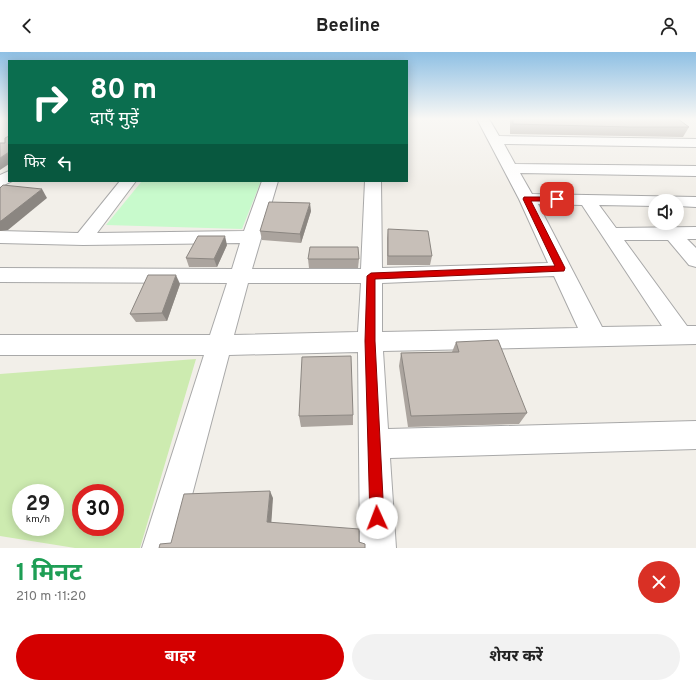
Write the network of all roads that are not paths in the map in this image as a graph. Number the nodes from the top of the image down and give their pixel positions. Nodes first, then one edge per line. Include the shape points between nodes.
1 (496, 142) edge
2 (639, 142) edge
3 (696, 143) edge
4 (511, 168) junction
5 (696, 171) edge
6 (127, 182) edge
7 (270, 182) edge
8 (373, 182) edge
9 (526, 199) junction
10 (587, 200) junction
11 (648, 201) edge
12 (684, 201) edge
13 (696, 202) edge
14 (696, 233) edge
15 (611, 234) junction
16 (676, 234) junction
17 (0, 237) edge
18 (251, 237) junction
19 (83, 239) junction
20 (696, 260) edge
21 (561, 268) junction
22 (0, 275) edge
23 (239, 276) junction
24 (371, 276) junction
25 (689, 336) edge
26 (595, 338) junction
27 (370, 341) junction
28 (0, 345) edge
29 (219, 345) junction
30 (696, 435) edge
31 (374, 444) junction
32 (160, 548) edge
33 (378, 548) edge

1 - 4 street
2 - 3 street
4 - 5 street
4 - 9 street
6 - 19 street
7 - 18 street
8 - 24 street
9 - 10 street
9 - 21 street
10 - 11 street
10 - 15 street
12 - 13 street
14 - 16 street
15 - 16 street
15 - 25 street
16 - 20 street via 678,242
17 - 19 street
18 - 19 street
18 - 23 street
21 - 24 street
21 - 26 street
22 - 23 street
23 - 24 street
23 - 29 street
24 - 27 street
25 - 26 street
26 - 27 street
27 - 29 street
27 - 31 street
28 - 29 street
29 - 32 street
30 - 31 street
31 - 33 street

